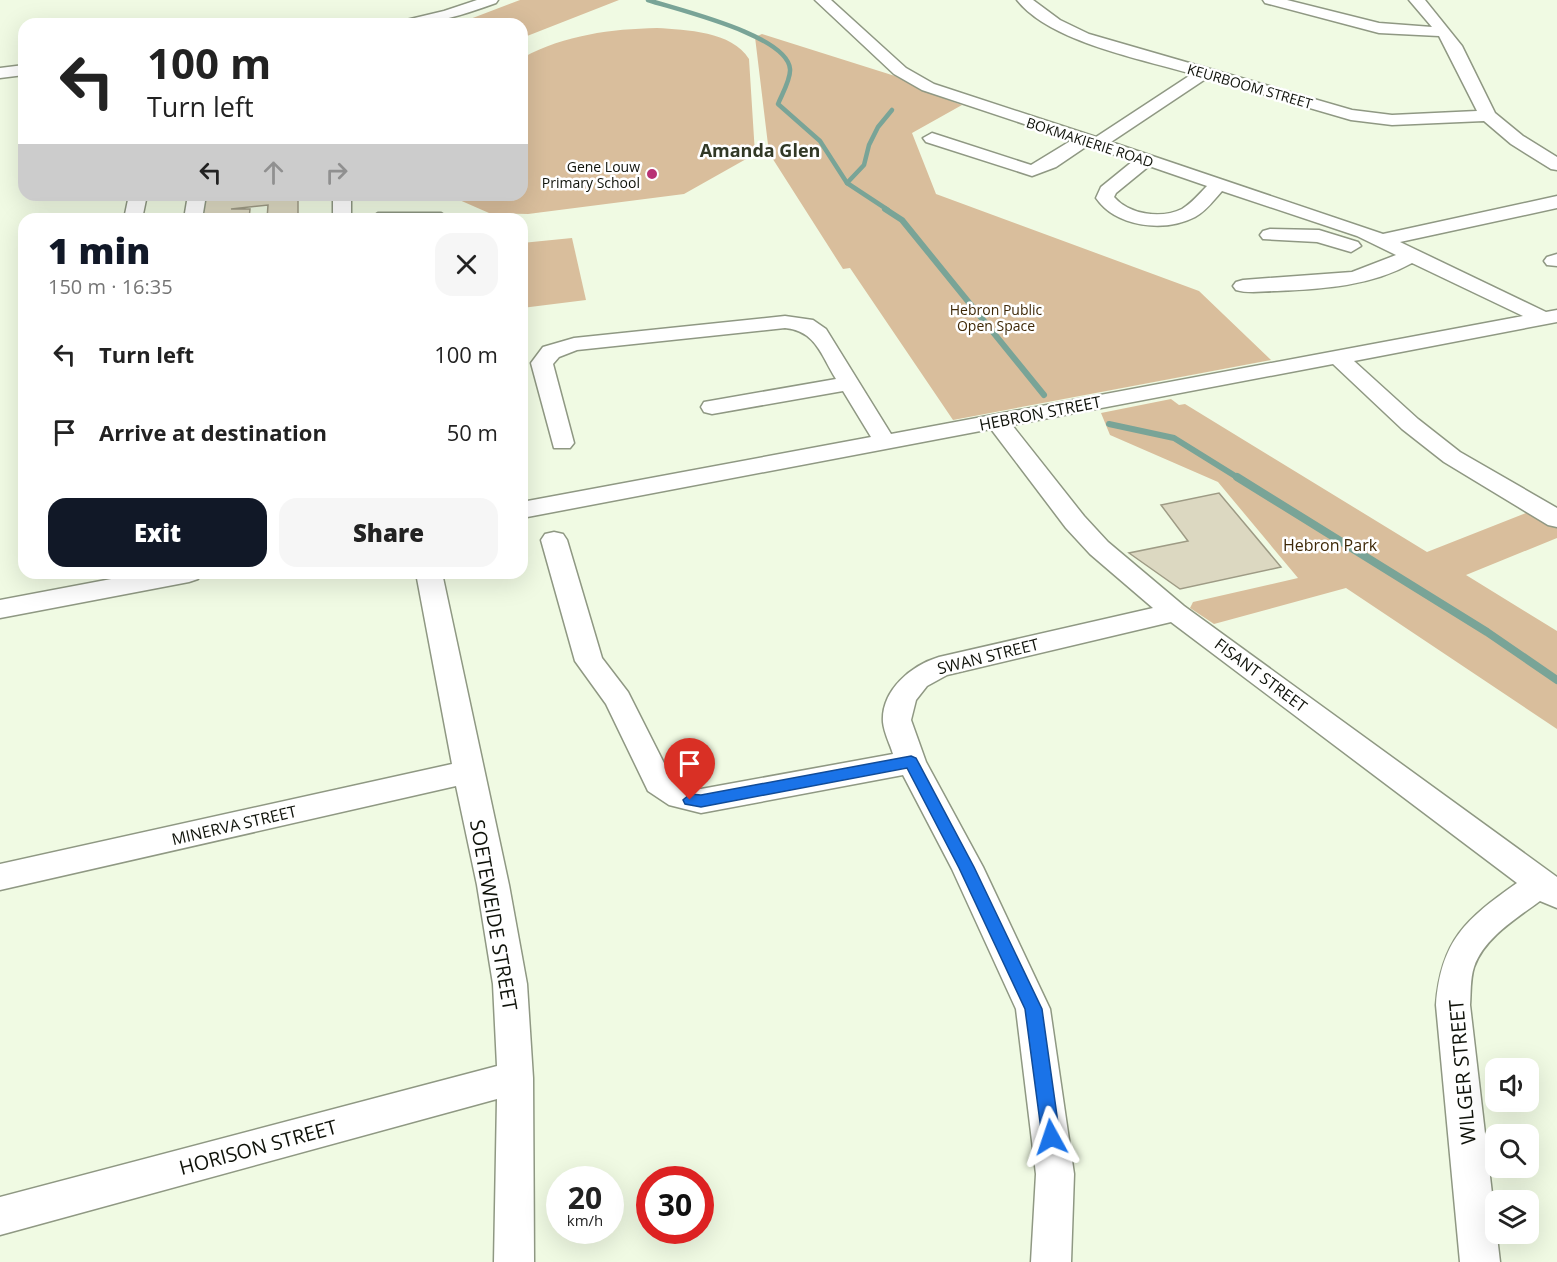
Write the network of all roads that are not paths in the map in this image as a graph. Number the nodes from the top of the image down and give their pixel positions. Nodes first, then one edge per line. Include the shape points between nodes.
1 (490, 0) edge
2 (822, 0) edge
3 (1024, 0) edge
4 (1270, 0) edge
5 (1416, 0) edge
6 (434, 18) edge
7 (1443, 32) junction
8 (18, 71) edge
9 (0, 73) edge
10 (1204, 73) junction
11 (1488, 116) junction
12 (932, 138) dead end
13 (1091, 142) junction
14 (1146, 160) junction
15 (1557, 165) edge
16 (1219, 184) junction
17 (1557, 202) edge
18 (1270, 235) dead end
19 (1382, 240) junction
20 (1404, 260) junction
21 (1243, 286) dead end
22 (1550, 317) edge
23 (1338, 357) junction
24 (849, 383) junction
25 (712, 407) dead end
26 (997, 421) junction
27 (885, 442) junction
28 (561, 444) dead end
29 (528, 509) edge
30 (1554, 514) edge
31 (554, 540) dead end
32 (128, 579) edge
33 (430, 579) edge
34 (57, 586) edge
35 (0, 609) edge
36 (1175, 612) junction
37 (911, 762) junction
38 (468, 772) junction
39 (0, 877) edge
40 (1549, 889) edge
41 (515, 1078) junction
42 (0, 1216) edge
43 (514, 1262) edge
44 (1051, 1262) edge
45 (1480, 1262) edge

1 - 6 street
2 - 13 street, BOKMAKIERIE ROAD via 900,71 917,81
3 - 10 street, KEURBOOM STREET via 1055,23 1084,37
4 - 7 street via 1379,28
5 - 7 street
7 - 11 street
8 - 9 street
10 - 11 street, KEURBOOM STREET via 1361,117 1392,120
10 - 13 street
11 - 15 street
12 - 13 street via 1026,171 1036,170
13 - 14 street, BOKMAKIERIE ROAD
14 - 16 street, BOKMAKIERIE ROAD
14 - 16 street via 1107,191 1105,198 1116,209 1146,218 1179,217 1190,212
16 - 19 street, BOKMAKIERIE ROAD
17 - 19 street
18 - 20 street via 1331,239
19 - 20 street, BOKMAKIERIE ROAD
20 - 21 street via 1377,273 1327,281
20 - 22 street, BOKMAKIERIE ROAD
22 - 23 street, HEBRON STREET
23 - 26 street, HEBRON STREET
23 - 30 street via 1443,450
24 - 25 street
24 - 27 street
24 - 28 street via 819,333 797,322 574,344 551,352 542,363
26 - 27 street, HEBRON STREET
26 - 36 street, FISANT STREET via 1091,539
27 - 29 street, HEBRON STREET
31 - 37 street via 589,661 618,699 659,783 671,793 701,801
32 - 34 street
33 - 38 street, SOETEWEIDE STREET
34 - 35 street
36 - 37 street, SWAN STREET via 951,663 927,672 909,687 899,708 900,732
36 - 40 street, FISANT STREET
37 - 44 street, SWAN STREET via 1033,1009 1055,1174
38 - 39 street, MINERVA STREET
38 - 41 street, SOETEWEIDE STREET via 510,984
40 - 45 street, WILGER STREET via 1480,929 1457,969 1453,1005
41 - 42 street, HORISON STREET
41 - 43 street, SOETEWEIDE STREET

